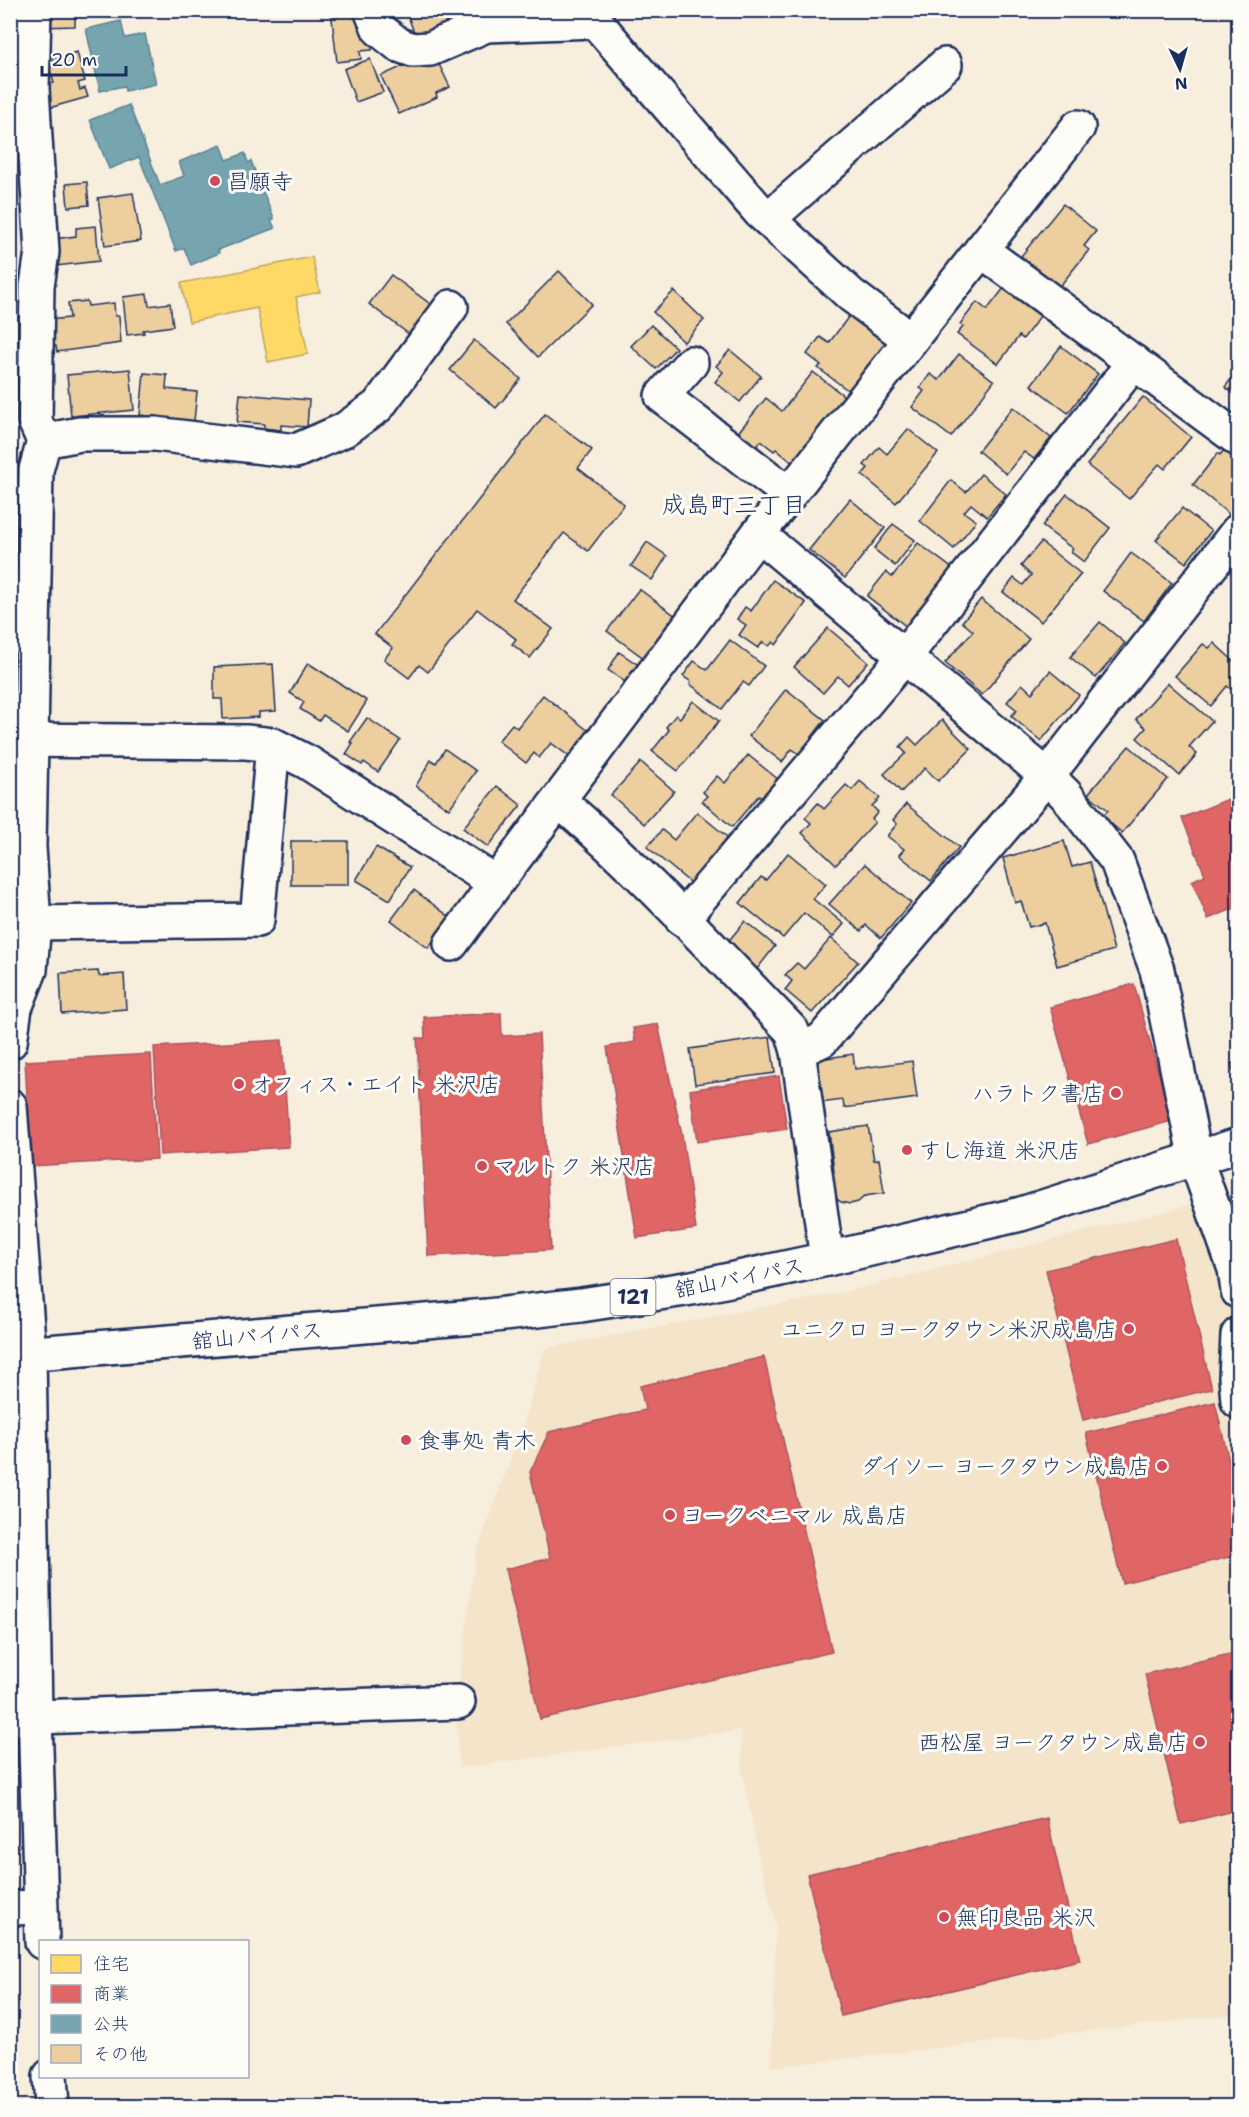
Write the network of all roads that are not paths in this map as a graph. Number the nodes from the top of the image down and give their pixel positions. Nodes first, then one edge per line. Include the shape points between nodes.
1 (34, 10) edge
2 (371, 10) edge
3 (945, 65) dead end
4 (1078, 127) dead end
5 (768, 219) junction
6 (981, 250) junction
7 (24, 286) edge
8 (451, 307) dead end
9 (909, 339) junction
10 (1134, 362) junction
11 (691, 363) dead end
12 (1239, 440) edge
13 (44, 441) junction
14 (789, 494) junction
15 (1239, 531) edge
16 (758, 534) junction
17 (905, 656) junction
18 (21, 740) edge
19 (273, 745) junction
20 (1047, 776) junction
21 (559, 801) junction
22 (20, 848) edge
23 (496, 884) junction
24 (682, 919) junction
25 (34, 923) junction
26 (451, 944) dead end
27 (10, 1042) edge
28 (798, 1051) junction
29 (10, 1106) edge
30 (1239, 1145) edge
31 (1196, 1160) junction
32 (827, 1259) junction
33 (1239, 1291) edge
34 (1239, 1335) edge
35 (20, 1354) edge
36 (1239, 1401) edge
37 (458, 1702) dead end
38 (23, 1717) edge
39 (25, 1907) edge
40 (42, 1940) edge
41 (50, 2078) edge
42 (52, 2106) edge

1 - 7 main road via 32,89 42,252
2 - 5 main road via 379,29 399,45 413,50 430,49 486,26 595,21
3 - 5 main road
4 - 6 main road
5 - 9 main road via 851,295
6 - 9 main road
6 - 10 main road
7 - 13 main road via 35,421
8 - 13 main road via 378,406 344,430 296,451 155,434 80,434
9 - 14 main road
10 - 12 main road
10 - 17 main road
11 - 14 main road via 662,396
13 - 18 main road via 36,470
14 - 16 main road
15 - 20 main road
16 - 17 main road
16 - 21 main road
17 - 20 main road
17 - 24 main road
18 - 19 main road
18 - 22 main road
19 - 23 main road via 308,762
19 - 25 main road via 258,920
20 - 28 main road via 822,1040
20 - 31 main road via 1117,861 1156,970
21 - 23 main road
21 - 24 main road
22 - 25 main road
23 - 26 main road
24 - 28 main road via 792,1031
25 - 27 main road via 30,970 15,1008
28 - 32 main road
29 - 35 main road
30 - 31 main road, 舘山バイパス / 121
31 - 32 main road, 舘山バイパス / 121 via 1021,1214
31 - 33 main road via 1236,1269
32 - 35 main road, 舘山バイパス / 121 via 692,1288 499,1315
34 - 36 main road
35 - 38 main road
37 - 38 main road
38 - 39 main road
39 - 40 main road
41 - 42 main road

